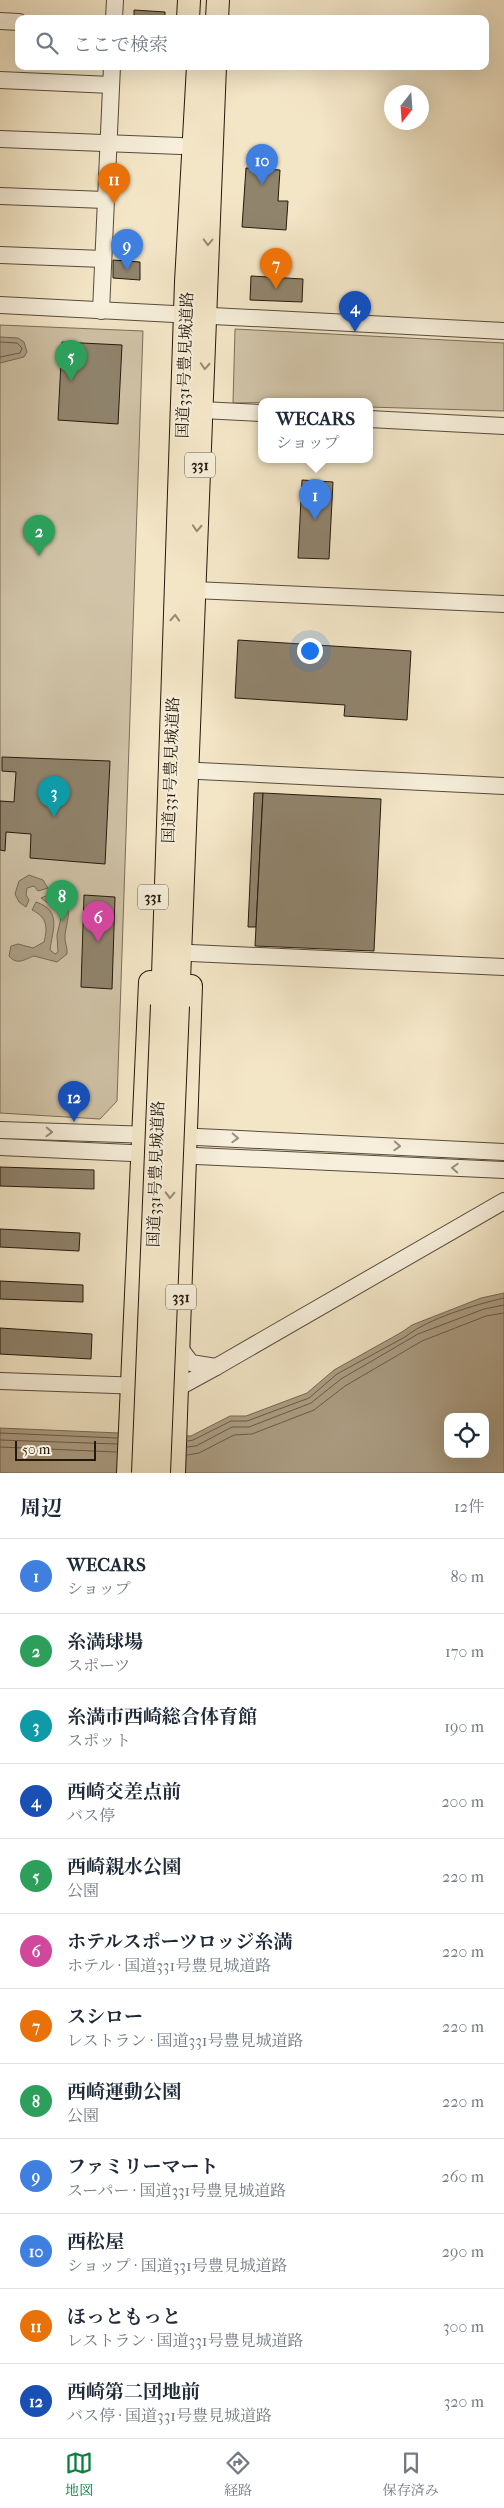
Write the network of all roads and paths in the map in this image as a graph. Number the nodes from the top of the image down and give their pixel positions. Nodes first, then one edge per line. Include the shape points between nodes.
1 (115, 0) edge
2 (189, 0) edge
3 (201, 0) edge
4 (218, 0) edge
5 (229, 0) edge
6 (114, 15) edge
7 (188, 15) edge
8 (200, 15) edge
9 (217, 15) edge
10 (228, 15) edge
11 (0, 22) edge
12 (15, 22) edge
13 (112, 70) edge
14 (187, 70) edge
15 (198, 70) edge
16 (214, 70) edge
17 (225, 70) edge
18 (0, 80) edge
19 (111, 86) junction
20 (0, 139) edge
21 (108, 143) junction
22 (199, 157) junction
23 (0, 196) edge
24 (106, 200) junction
25 (0, 255) edge
26 (103, 259) junction
27 (0, 306) edge
28 (101, 311) junction
29 (196, 316) junction
30 (504, 331) edge
31 (202, 410) junction
32 (258, 413) edge
33 (373, 419) edge
34 (504, 426) edge
35 (194, 590) junction
36 (504, 604) edge
37 (182, 667) junction
38 (199, 771) junction
39 (504, 786) edge
40 (191, 953) junction
41 (504, 967) edge
42 (170, 1006) junction
43 (0, 1130) edge
44 (143, 1145) junction
45 (186, 1146) junction
46 (0, 1147) edge
47 (504, 1152) edge
48 (504, 1170) edge
49 (504, 1201) edge
50 (179, 1347) junction
51 (216, 1368) junction
52 (0, 1381) edge
53 (132, 1386) junction
54 (177, 1386) junction
55 (128, 1473) edge
56 (143, 1473) edge
57 (159, 1473) edge
58 (174, 1473) edge

1 - 6 street
2 - 7 highway
3 - 8 highway
4 - 9 highway
5 - 10 highway
11 - 12 street
13 - 19 street
14 - 22 highway, 331
15 - 22 highway, 国道331号豊見城道路 / 331
16 - 22 highway, 国道331号豊見城道路 / 331
17 - 22 highway, 331 via 215,153
18 - 19 street
19 - 21 street
20 - 21 street
21 - 22 street
21 - 24 street
22 -> 29 highway, 国道331号豊見城道路 / 331
22 - 29 highway, 国道331号豊見城道路 / 331 via 183,182
23 - 24 street
24 - 26 street
25 - 26 street
26 - 28 street
27 - 28 street
28 - 29 street
29 - 30 street
29 -> 31 highway, 国道331号豊見城道路 / 331
37 -> 29 highway, 国道331号豊見城道路 / 331
31 - 32 street
31 -> 35 highway, 国道331号豊見城道路 / 331
33 - 34 street
35 - 36 street
35 - 37 highway, 国道331号豊見城道路 / 331
37 - 38 highway, 331 via 200,718
37 - 42 highway, 国道331号豊見城道路 / 331
37 - 44 highway, 331 via 163,690
38 - 39 street
38 - 40 highway, 331
40 - 41 street
40 - 45 highway, 331
42 - 56 highway, 国道331号豊見城道路 / 331, bridge
42 -> 57 highway, 国道331号豊見城道路 / 331, bridge
43 -> 44 street
44 - 45 street
44 - 46 street
44 - 53 highway, 331
45 -> 47 street
48 -> 45 street
45 - 50 highway, 331
49 - 51 street
50 - 51 street via 192,1363
50 - 54 highway, 331
51 - 54 street
52 - 53 street
53 - 54 street
53 - 55 highway, 331
54 - 58 highway, 331

